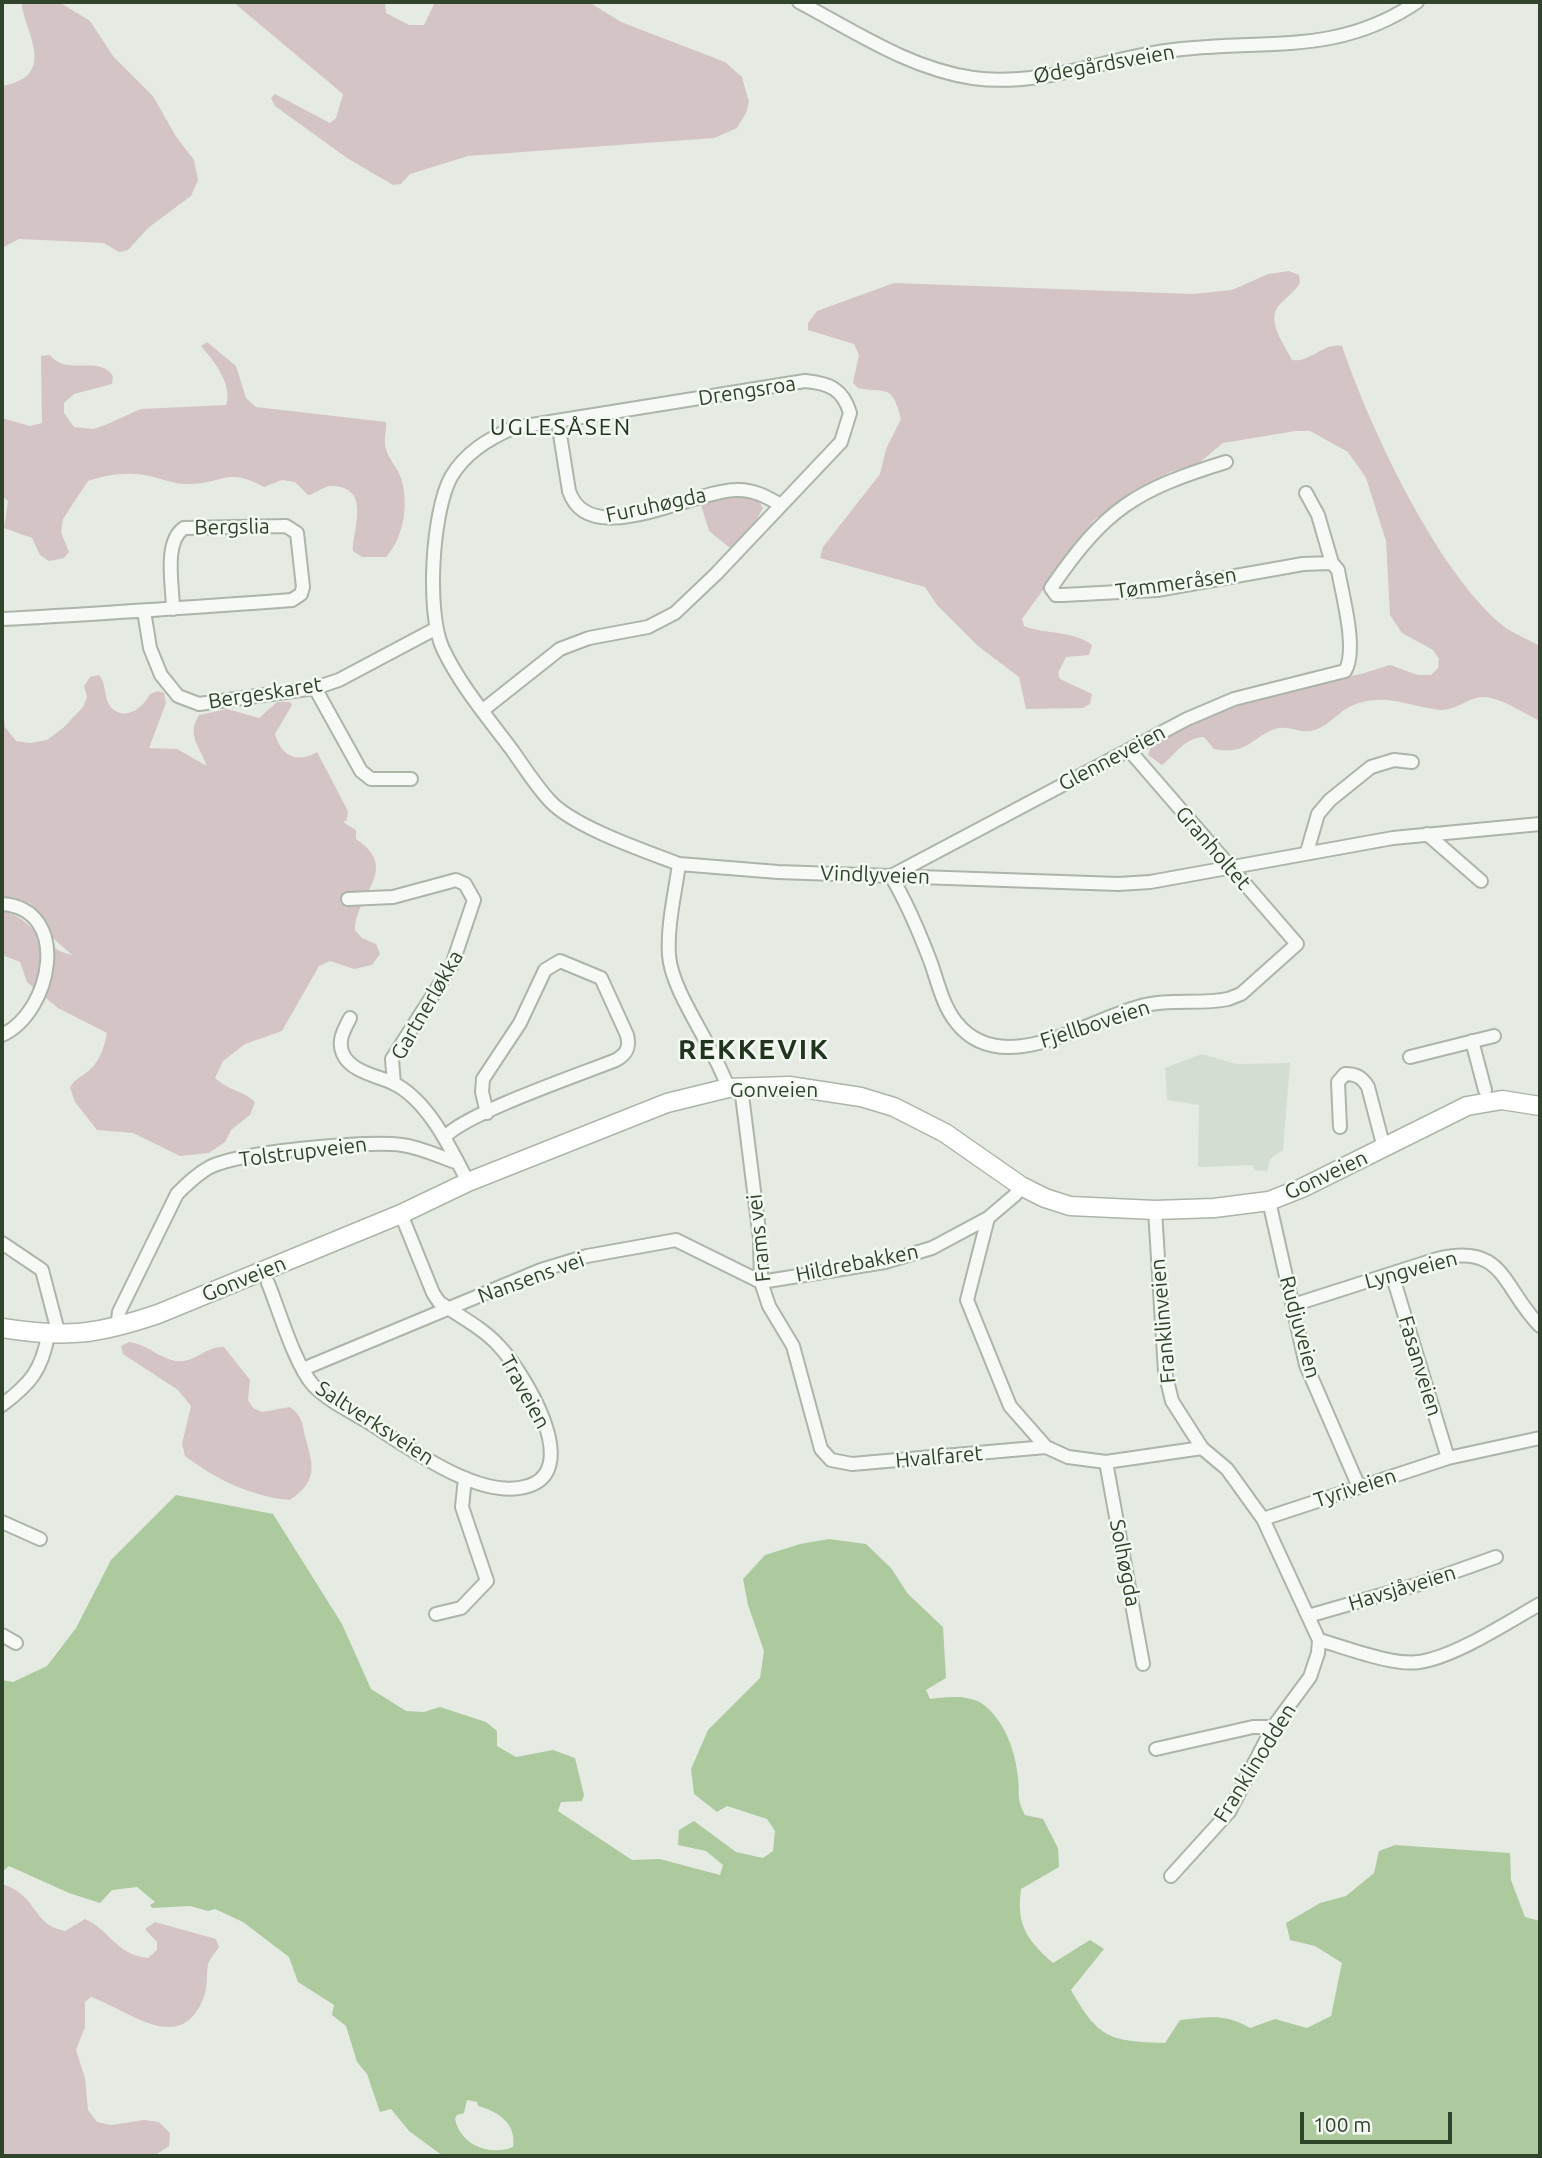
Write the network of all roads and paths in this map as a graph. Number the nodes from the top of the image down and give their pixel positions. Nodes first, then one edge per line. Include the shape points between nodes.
1 (799, 2) edge
2 (1417, 2) edge
3 (558, 422) junction
4 (1226, 462) dead end
5 (1306, 493) dead end
6 (781, 505) junction
7 (1332, 563) junction
8 (173, 609) junction
9 (144, 611) junction
10 (2, 619) edge
11 (435, 629) junction
12 (315, 688) junction
13 (483, 710) junction
14 (1130, 751) junction
15 (1412, 762) dead end
16 (411, 779) dead end
17 (1540, 824) edge
18 (1427, 834) junction
19 (1307, 852) junction
20 (679, 864) junction
21 (1227, 865) junction
22 (891, 876) junction
23 (1480, 881) dead end
24 (348, 899) dead end
25 (2, 904) edge
26 (1297, 944) joint
27 (350, 1018) dead end
28 (2, 1034) edge
29 (1494, 1036) dead end
30 (1472, 1041) junction
31 (1410, 1057) dead end
32 (394, 1084) junction
33 (734, 1088) junction
34 (1485, 1090) dead end
35 (1540, 1106) edge
36 (487, 1113) junction
37 (1340, 1127) dead end
38 (445, 1137) junction
39 (1384, 1148) junction
40 (458, 1163) junction
41 (468, 1182) junction
42 (1021, 1186) junction
43 (1269, 1201) junction
44 (1155, 1210) junction
45 (401, 1214) junction
46 (988, 1218) junction
47 (2, 1243) edge
48 (1392, 1274) junction
49 (761, 1282) junction
50 (268, 1283) dead end
51 (1293, 1305) junction
52 (450, 1309) junction
53 (1540, 1326) edge
54 (117, 1327) junction
55 (2, 1328) edge
56 (54, 1335) junction
57 (303, 1369) junction
58 (2, 1405) edge
59 (1540, 1438) edge
60 (1046, 1447) junction
61 (1202, 1448) junction
62 (1448, 1458) junction
63 (831, 1460) joint
64 (1106, 1462) junction
65 (465, 1478) junction
66 (540, 1480) joint
67 (1359, 1487) junction
68 (1263, 1519) junction
69 (2, 1522) edge
70 (40, 1539) dead end
71 (1496, 1557) dead end
72 (1540, 1604) edge
73 (436, 1614) dead end
74 (1308, 1616) junction
75 (2, 1635) edge
76 (1318, 1640) junction
77 (16, 1643) dead end
78 (1143, 1664) dead end
79 (1273, 1727) junction
80 (1156, 1749) dead end
81 (1171, 1876) dead end

1 - 2 street, Ødegårdsveien via 909,60 942,72 1007,80 1049,76 1167,51 1334,40
3 - 6 street, Furuhøgda via 569,491 587,516 615,519 737,489 759,493
3 - 6 street, Drengsroa via 805,382 829,384 847,404 849,424 841,442
3 - 11 street, Drengsroa via 497,435 473,451 452,475 440,513 432,582
4 - 7 street, Tømmeråsen via 1174,478 1127,501 1084,540 1051,588 1056,595 1157,590
5 - 7 street via 1318,515
6 - 13 street, Drengsroa via 675,612 648,627 589,638 561,649
7 - 14 street, Glenneveien via 1338,570 1349,635 1345,671 1234,699
8 - 8 street, Bergslia via 297,598 303,587 297,533 271,525 184,527 175,537 172,552
8 - 9 street, Bergslia
9 - 10 street, Bergslia
9 - 12 street, Bergeskaret via 155,663 183,700 211,704
11 - 12 street, Bergeskaret
11 - 13 street, Drengsroa
12 - 16 street via 361,771 371,779
13 - 20 street, Drengsroa via 551,803 584,824
14 - 21 street, Granholtet
14 - 22 street, Glenneveien
15 - 19 street via 1371,767 1330,800 1318,814
17 - 18 street, Vindlyveien
18 - 19 street, Vindlyveien
18 - 23 street
19 - 21 street, Vindlyveien
20 - 22 street, Vindlyveien
20 - 33 street via 669,957 675,977
21 - 22 street, Vindlyveien via 1150,882 1118,884
21 - 26 street, Granholtet
22 - 26 street, Fjellboveien via 955,1021 978,1040 1015,1048 1039,1044 1140,1006 1228,999 1241,994
24 - 32 street, Gartnerløkka via 393,897 456,880 465,884 474,900 458,953 392,1059
25 - 28 street via 18,906 34,917 47,948 38,1001 22,1023
27 - 32 street via 342,1034 344,1056 352,1065
29 - 30 street
30 - 31 street
30 - 34 street
32 - 38 street
33 - 41 street, Gonveien via 667,1103
33 - 42 street, Gonveien via 822,1089 894,1107 962,1143
33 - 49 street, Frams vei via 760,1239
35 - 39 street, Gonveien via 1502,1100 1468,1106
36 - 36 street via 623,1056 629,1044 627,1034 601,978 560,961 545,970 520,1023 483,1079
36 - 38 street via 460,1124
37 - 39 street via 1338,1082 1345,1074 1353,1074 1368,1087
38 - 40 street
39 - 43 street, Gonveien
40 - 41 street
40 - 54 street, Tolstrupveien via 403,1145 369,1143 236,1158 211,1167 177,1194 119,1312
41 - 45 street, Gonveien
42 - 44 street, Gonveien via 1070,1206
42 - 46 street, Hildrebakken
43 - 44 street, Gonveien via 1214,1209
43 - 51 street, Rudjuveien
44 - 61 street, Franklinveien via 1167,1386 1178,1413
45 - 52 street, Traveien via 433,1293
45 - 54 street, Gonveien
46 - 49 street, Hildrebakken via 932,1248 885,1262
46 - 60 street via 967,1300 1010,1406
47 - 56 street via 42,1270
48 - 51 street, Lyngveien
48 - 53 street, Lyngveien via 1455,1255 1476,1255 1498,1268
48 - 62 street, Fasanveien
49 - 52 street, Nansens vei via 676,1240 541,1270
49 - 63 street, Frams vei via 769,1306 793,1346 821,1449
50 - 57 street, Saltverksveien
51 - 67 street, Rudjuveien via 1306,1365
52 - 57 street, Nansens vei
52 - 66 street, Traveien via 499,1345 545,1421 551,1457
54 - 56 street, Gonveien
55 - 56 street, Gonveien
56 - 58 street via 34,1376
57 - 65 street, Saltverksveien via 321,1393
59 - 62 street
60 - 63 street, Hvalfaret via 877,1463
60 - 64 street via 1068,1457
61 - 64 street
61 - 68 street, Franklinveien via 1227,1469
62 - 67 street, Tyriveien
64 - 78 street, Solhøgda
65 - 66 street, Saltverksveien via 495,1488 528,1487
65 - 73 street via 462,1507 487,1581 461,1608
67 - 68 street, Tyriveien
68 - 74 street, Franklinveien
69 - 70 street
71 - 74 street, Havsjåveien
72 - 76 street via 1486,1635 1418,1663
74 - 76 street, Franklinveien
75 - 77 street
76 - 79 street, Franklinodden via 1310,1677
79 - 80 street via 1253,1727
79 - 81 street, Franklinodden via 1229,1812

